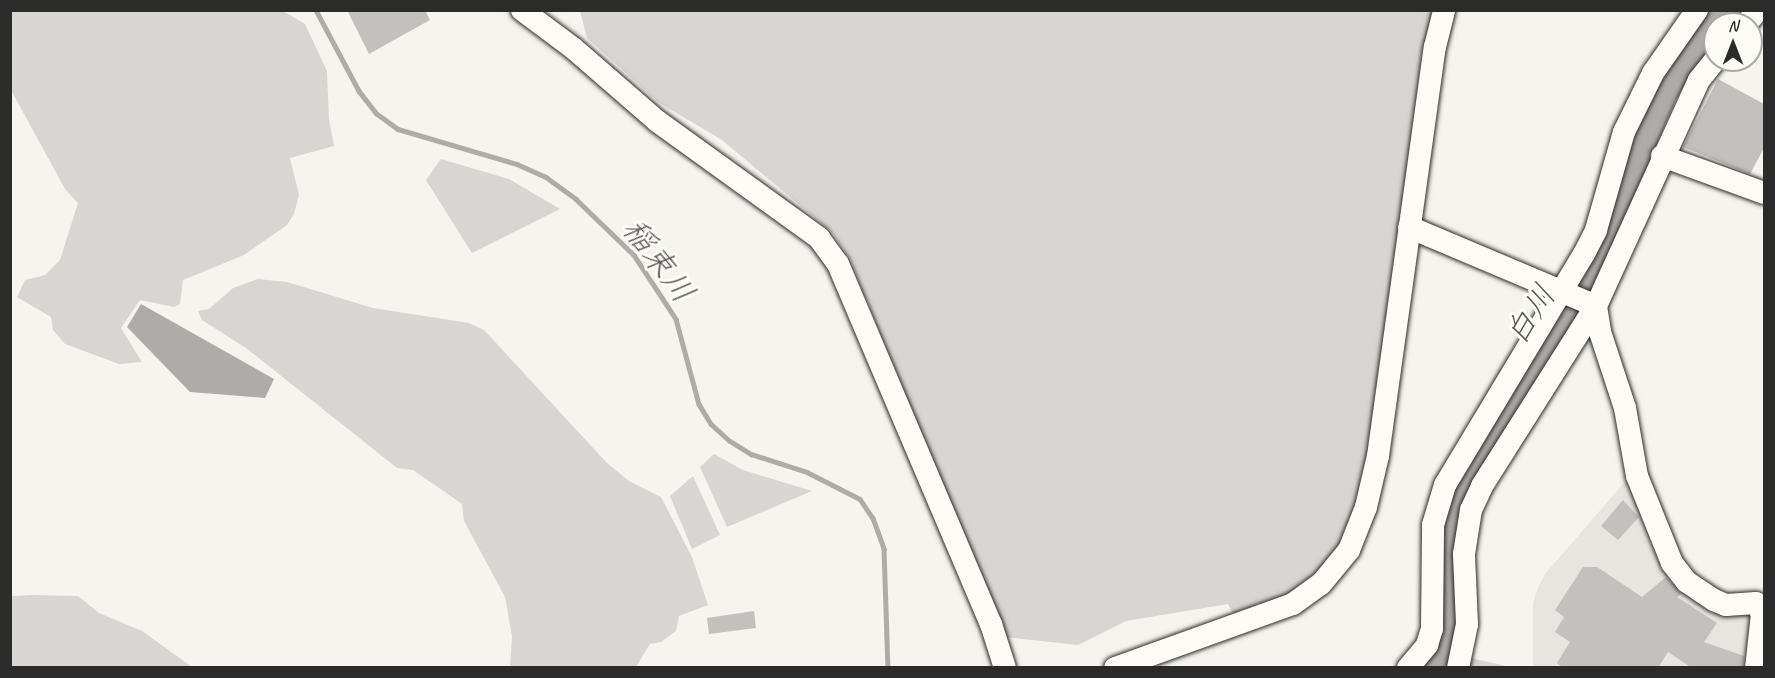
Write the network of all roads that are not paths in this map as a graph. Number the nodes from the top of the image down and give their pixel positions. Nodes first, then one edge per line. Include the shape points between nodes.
1 (522, 10) edge
2 (1444, 10) edge
3 (1697, 10) edge
4 (1705, 72) edge
5 (1662, 156) junction
6 (1764, 194) edge
7 (1409, 227) junction
8 (1559, 293) junction
9 (1596, 306) junction
10 (1005, 668) edge
11 (1115, 668) edge
12 (1408, 668) edge
13 (1458, 668) edge
14 (1756, 668) edge

1 - 10 street via 573,48 657,122 819,238 838,264 991,624
2 - 7 street
3 - 8 street via 1641,96 1624,132 1596,230
4 - 5 street
5 - 6 street
5 - 9 street
7 - 8 street
7 - 11 street via 1378,456 1366,507 1349,550 1321,584 1293,604
8 - 9 street
8 - 12 street via 1445,485 1432,525 1432,629 1427,645
9 - 13 street via 1482,486 1471,510 1464,554 1467,624
9 - 14 street via 1600,333 1625,408 1637,476 1672,563 1687,582 1714,600 1726,605 1756,603 1762,614

